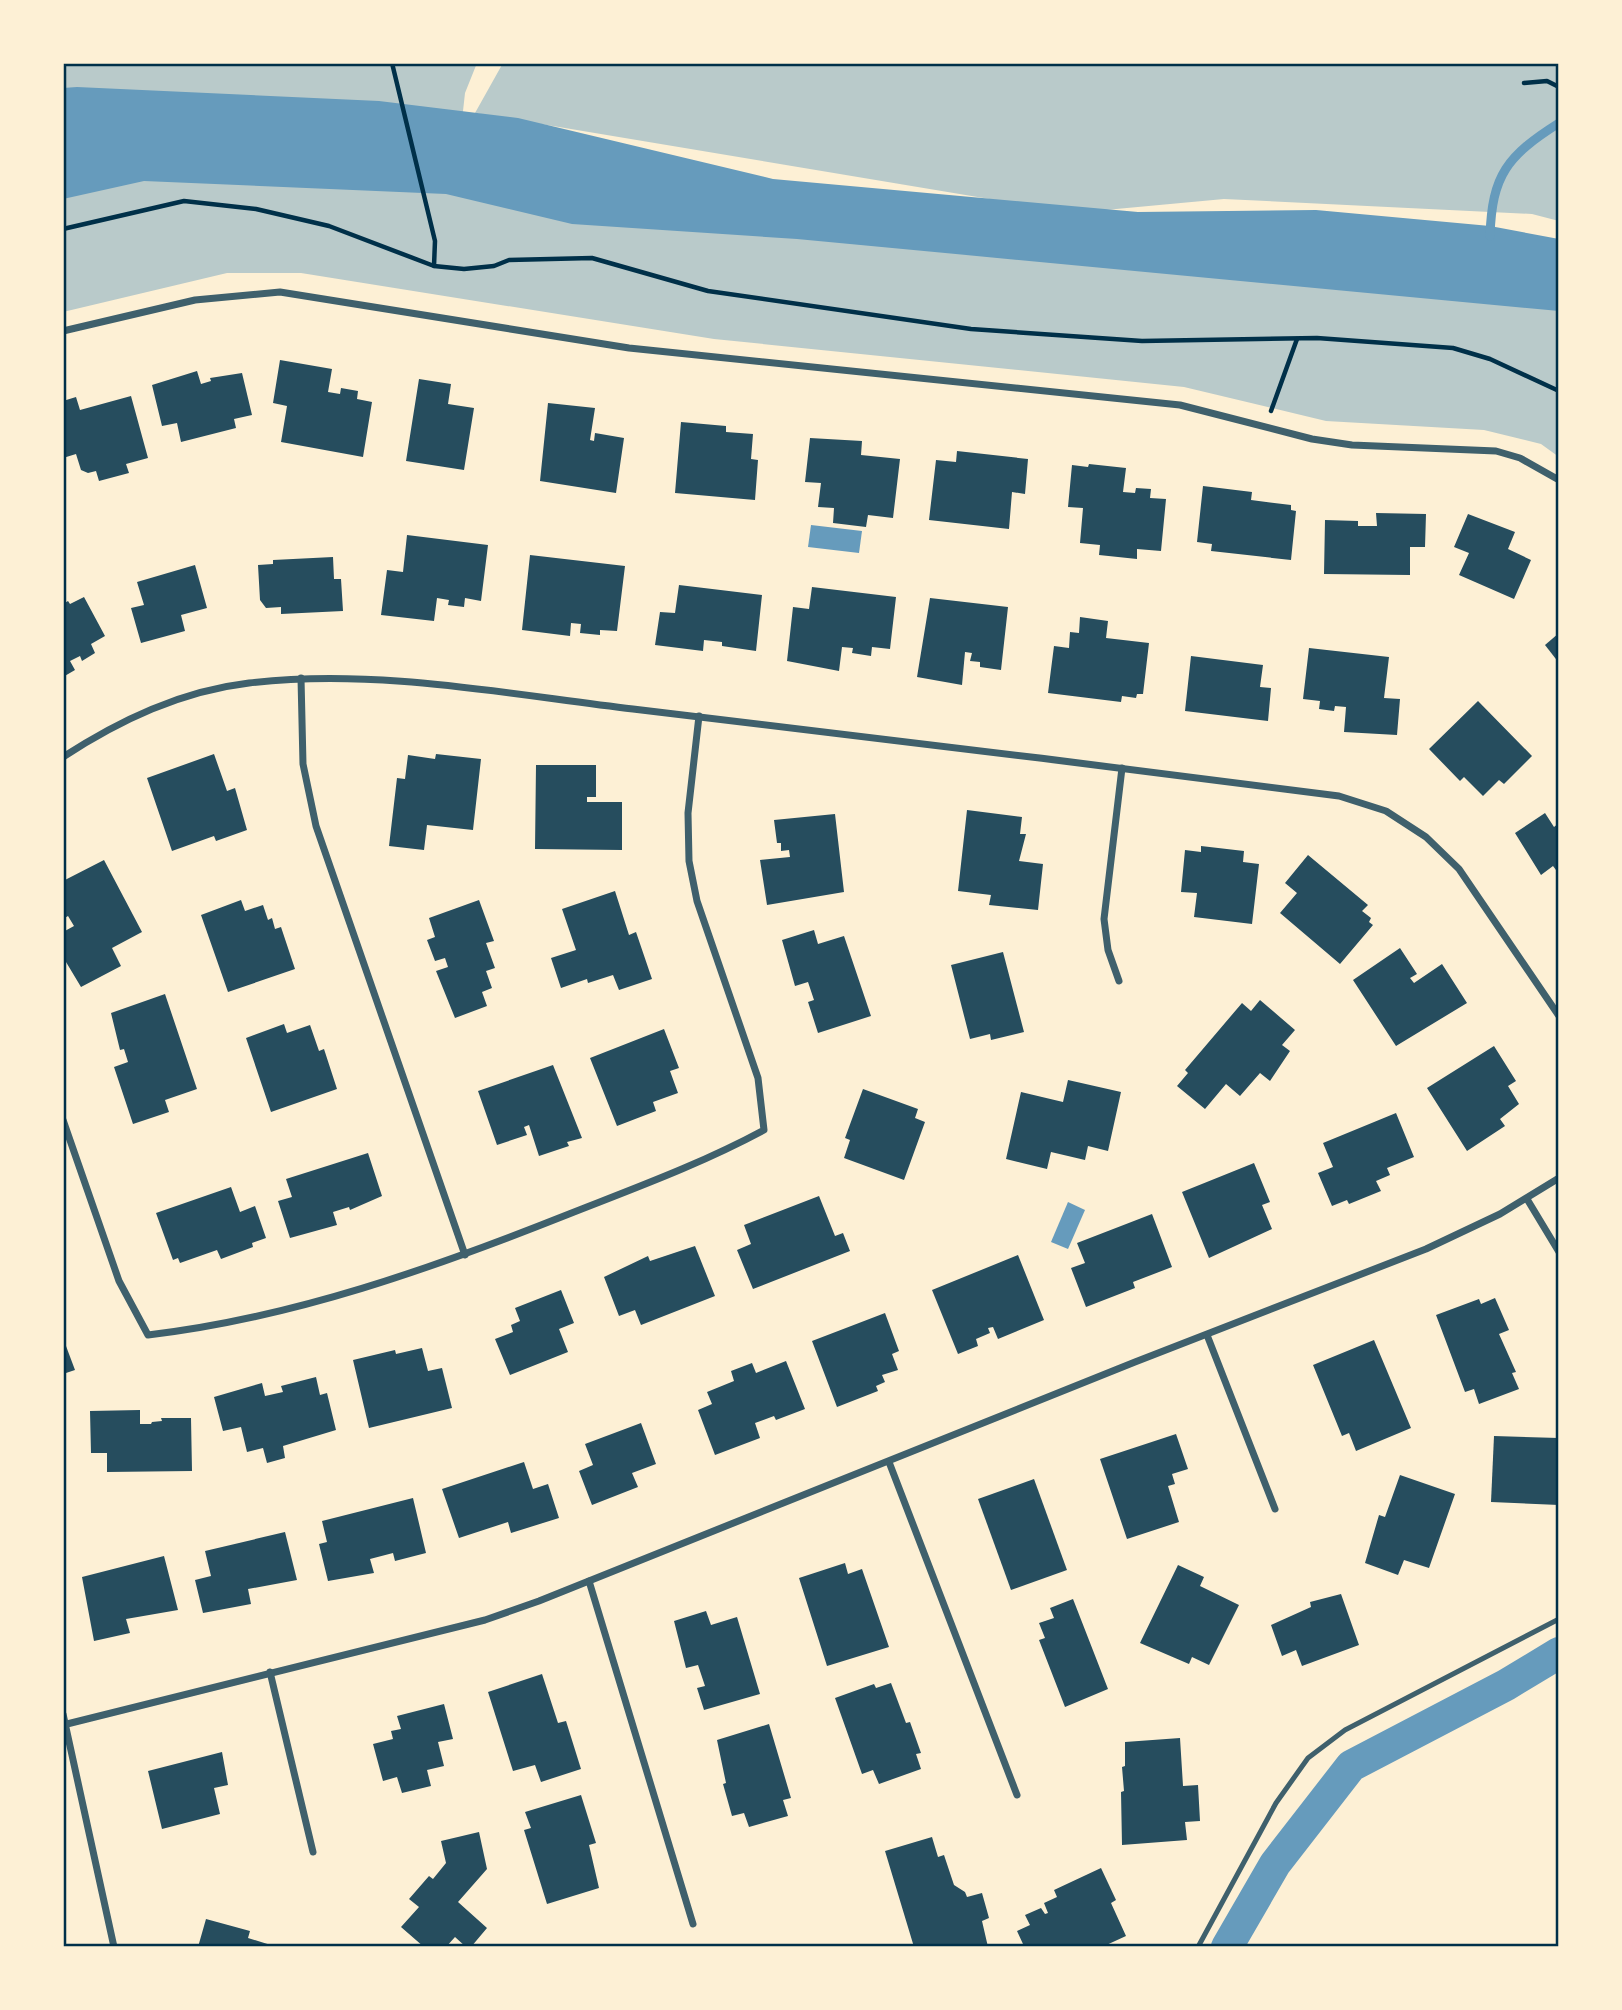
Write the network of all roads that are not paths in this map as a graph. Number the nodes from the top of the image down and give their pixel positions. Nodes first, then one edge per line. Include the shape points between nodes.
1 (63, 331) edge
2 (1559, 480) edge
3 (301, 678) junction
4 (699, 716) junction
5 (63, 757) edge
6 (1122, 768) junction
7 (1119, 981) dead end
8 (1559, 1016) edge
9 (63, 1120) edge
10 (1559, 1178) edge
11 (1527, 1199) junction
12 (1559, 1252) edge
13 (465, 1255) junction
14 (1208, 1335) junction
15 (889, 1462) junction
16 (1275, 1508) dead end
17 (589, 1581) junction
18 (1559, 1619) edge
19 (270, 1672) junction
20 (63, 1714) edge
21 (65, 1724) edge
22 (1017, 1795) dead end
23 (313, 1852) dead end
24 (693, 1924) dead end
25 (114, 1947) edge
26 (1198, 1947) edge

1 - 2 street via 195,300 280,292 629,348 1180,405 1263,428 1352,445 1496,451 1520,458
3 - 4 street via 390,681
3 - 5 street via 221,687 142,712
3 - 13 street via 303,764 316,826
4 - 6 street
4 - 13 street via 687,825 689,861 696,901 758,1078 764,1130 715,1157
6 - 7 street via 1104,919
6 - 8 street via 1339,796 1386,811 1426,836 1459,869
9 - 13 street via 119,1281 148,1335 199,1329 351,1291
10 - 11 street
11 - 12 street
11 - 14 street via 1426,1249
14 - 15 street
14 - 16 street
15 - 17 street
15 - 22 street
17 - 19 street via 485,1620
17 - 24 street
18 - 26 lane via 1345,1730 1308,1758 1276,1803
19 - 21 street
19 - 23 street
20 - 21 street
21 - 25 street

